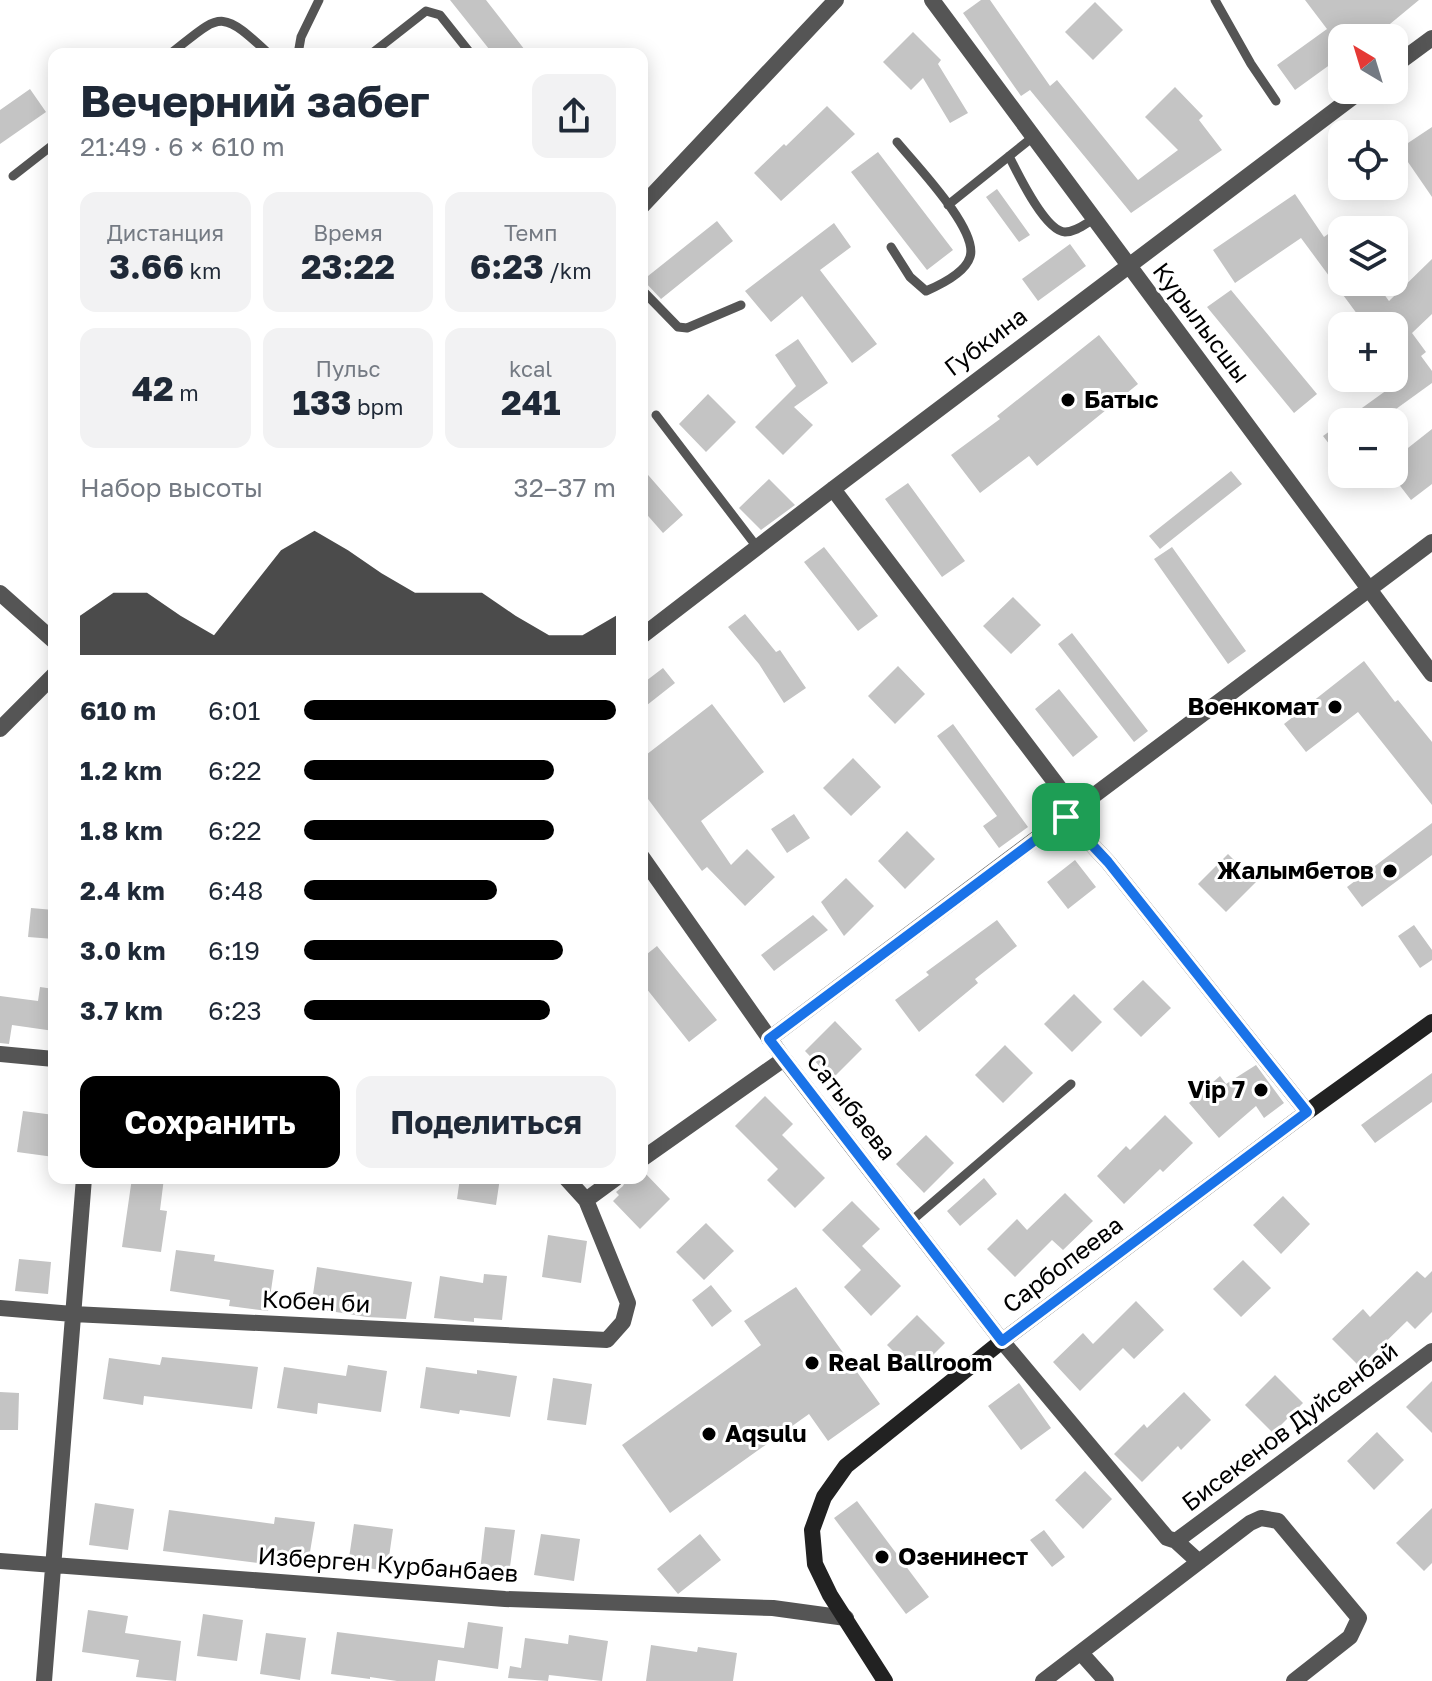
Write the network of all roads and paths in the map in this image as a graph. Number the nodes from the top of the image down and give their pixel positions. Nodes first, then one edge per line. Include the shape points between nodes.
1 (319, 0) edge
2 (836, 0) edge
3 (932, 0) edge
4 (1215, 0) edge
5 (1432, 38) edge
6 (178, 48) edge
7 (263, 48) edge
8 (299, 48) edge
9 (379, 48) edge
10 (466, 48) edge
11 (1408, 56) edge
12 (1276, 101) dead end
13 (1343, 104) edge
14 (1033, 137) junction
15 (897, 142) dead end
16 (48, 149) edge
17 (1009, 156) junction
18 (13, 176) dead end
19 (648, 197) edge
20 (948, 205) junction
21 (1094, 219) junction
22 (891, 247) dead end
23 (1128, 265) junction
24 (648, 296) edge
25 (741, 305) dead end
26 (656, 415) dead end
27 (833, 489) junction
28 (1432, 542) edge
29 (757, 547) junction
30 (1369, 590) junction
31 (0, 593) edge
32 (648, 631) edge
33 (48, 636) edge
34 (1432, 674) edge
35 (48, 681) edge
36 (0, 729) edge
37 (1071, 813) junction
38 (648, 866) edge
39 (1432, 1022) edge
40 (769, 1039) junction
41 (0, 1054) edge
42 (48, 1058) edge
43 (784, 1059) junction
44 (1071, 1084) dead end
45 (1307, 1112) junction
46 (648, 1155) edge
47 (84, 1184) edge
48 (571, 1184) edge
49 (608, 1184) edge
50 (586, 1200) junction
51 (910, 1222) junction
52 (0, 1308) edge
53 (73, 1314) junction
54 (1002, 1341) junction
55 (1432, 1351) edge
56 (1176, 1541) junction
57 (0, 1561) edge
58 (1199, 1562) junction
59 (53, 1565) junction
60 (846, 1618) junction
61 (1081, 1653) junction
62 (44, 1681) edge
63 (885, 1681) edge
64 (1043, 1681) edge
65 (1106, 1681) edge
66 (1294, 1681) edge

1 - 8 lane
2 - 19 street
3 - 14 street, Курылысшы
4 - 12 lane
5 - 11 street
6 - 7 lane via 210,23 223,20 238,24
9 - 10 lane via 426,11 440,15
13 - 23 street, Губкина
14 - 17 lane
14 - 21 street, Курылысшы
15 - 20 lane
16 - 18 lane
17 - 20 lane
17 - 21 lane via 1055,229 1074,231
20 - 22 lane via 972,242 970,259 941,285 926,291
21 - 23 street, Курылысшы
23 - 27 street, Губкина
23 - 30 street, Курылысшы
24 - 25 lane via 678,327 687,328
26 - 29 lane
27 - 29 street, Губкина
27 - 37 street
28 - 30 street
29 - 32 street, Губкина
30 - 34 street, Курылысшы
30 - 37 street
31 - 33 street
35 - 36 street
37 - 40 street
37 - 45 street
38 - 40 street, Сатыбаева
39 - 45 street, Сарбопеева
40 - 43 street, Сатыбаева
41 - 42 street
43 - 46 street
43 - 51 street, Сатыбаева
44 - 51 lane
45 - 54 street, Сарбопеева
47 - 53 street
48 - 50 street
49 - 50 street
50 - 53 street, Кобен би via 628,1303 623,1322 607,1340
51 - 54 street, Сатыбаева
52 - 53 street, Кобен би
53 - 59 street
54 - 56 street, Сатыбаева via 1167,1538
54 - 60 street, Сарбопеева via 846,1466 824,1497 812,1530 815,1564
55 - 56 street, Бисекенов Дуйсенбай
56 - 58 street, Сатыбаева
57 - 59 street, Изберген Курбанбаев
58 - 61 street
58 - 66 street via 1250,1523 1261,1518 1278,1521 1359,1618 1350,1637
59 - 60 street, Изберген Курбанбаев via 505,1599 773,1608
59 - 62 street
60 - 63 street, Сарбопеева
61 - 64 street
61 - 65 street

